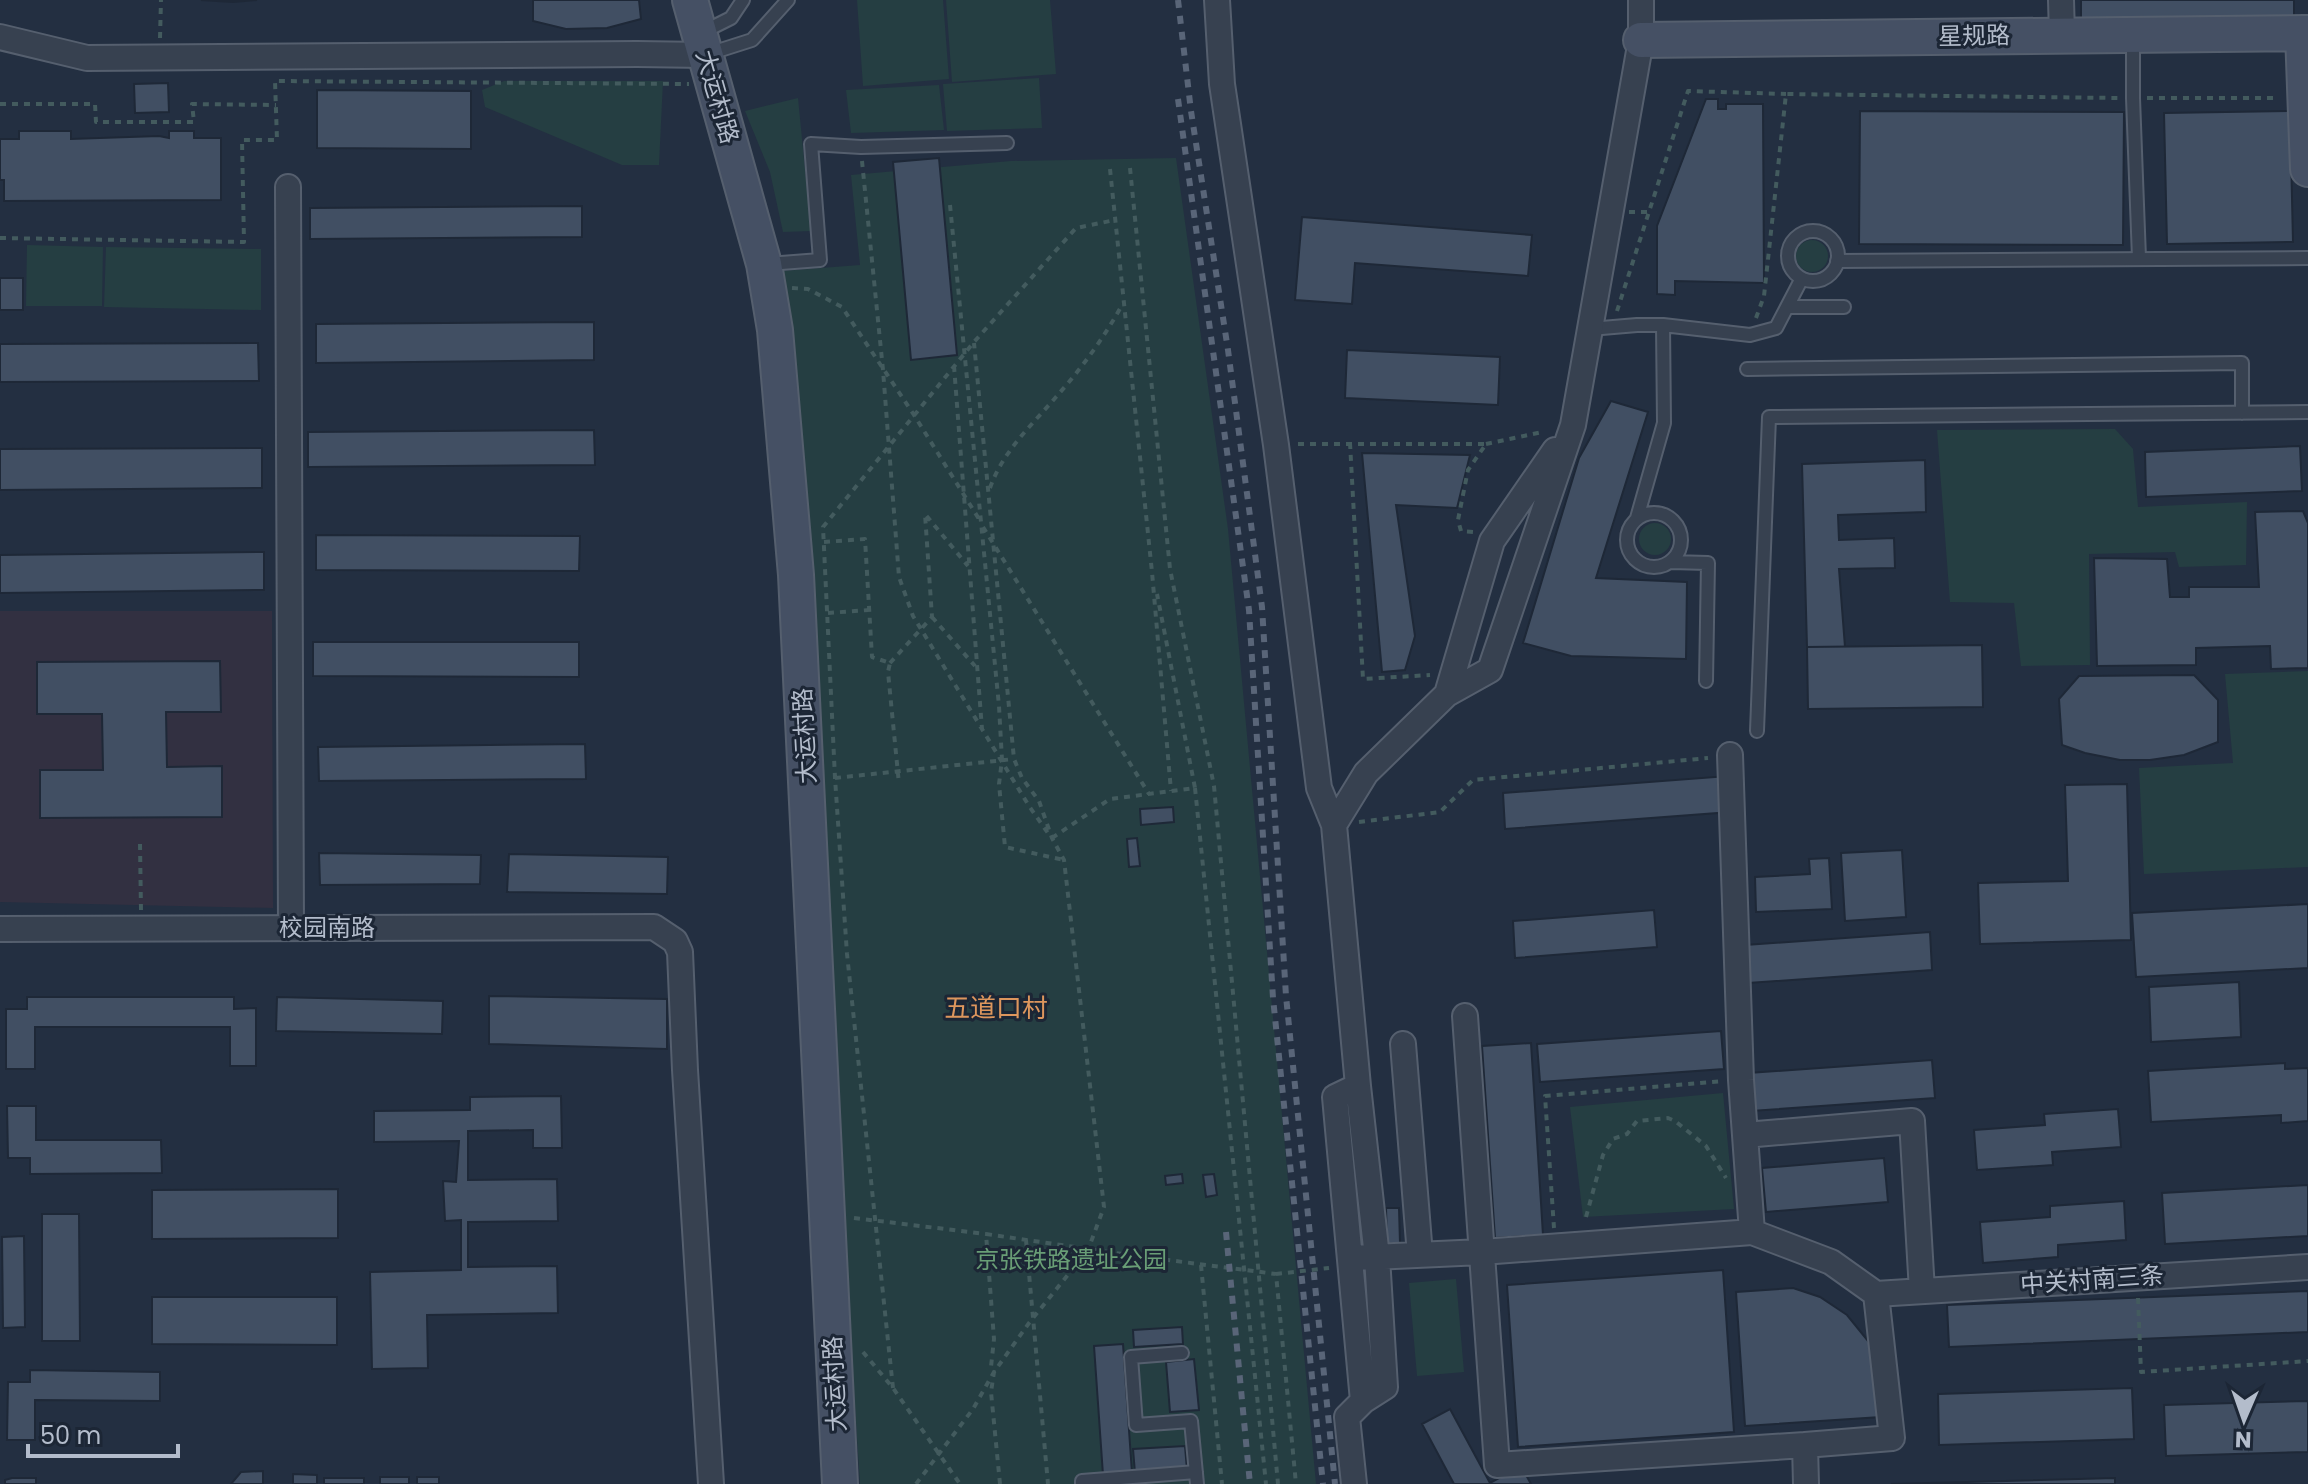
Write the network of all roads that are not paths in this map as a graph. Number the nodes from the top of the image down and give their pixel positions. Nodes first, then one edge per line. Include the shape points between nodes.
1 (690, 0) edge
2 (743, 0) edge
3 (788, 0) edge
4 (1217, 0) edge
5 (1641, 0) edge
6 (2061, 0) edge
7 (2305, 33) edge
8 (2133, 34) junction
9 (2062, 35) junction
10 (0, 37) edge
11 (1641, 40) junction
12 (700, 57) junction
13 (1007, 143) dead end
14 (861, 147) junction
15 (862, 161) road end
16 (2308, 169) edge
17 (288, 187) dead end
18 (2139, 258) junction
19 (2308, 258) edge
20 (1837, 261) junction
21 (767, 276) junction
22 (1801, 280) junction
23 (1787, 307) junction
24 (1844, 307) dead end
25 (1663, 325) junction
26 (1601, 328) junction
27 (1747, 369) dead end
28 (2308, 412) edge
29 (2242, 413) junction
30 (1573, 425) junction
31 (1637, 518) junction
32 (1671, 562) junction
33 (1706, 681) dead end
34 (1447, 694) junction
35 (1757, 731) dead end
36 (1730, 755) road end
37 (1334, 825) junction
38 (291, 928) junction
39 (0, 929) edge
40 (1465, 1016) dead end
41 (1403, 1044) dead end
42 (1358, 1086) junction
43 (1745, 1135) junction
44 (1752, 1232) junction
45 (1482, 1252) junction
46 (1420, 1255) junction
47 (1377, 1257) junction
48 (1342, 1263) junction
49 (2308, 1267) edge
50 (1922, 1291) junction
51 (1876, 1294) junction
52 (1182, 1353) dead end
53 (1363, 1401) junction
54 (1805, 1445) junction
55 (1196, 1478) edge
56 (711, 1484) edge
57 (840, 1484) edge
58 (1082, 1484) edge
59 (1354, 1484) edge
60 (1806, 1484) edge

1 - 12 street, 大运村路
2 - 12 lane
3 - 12 lane via 752,40
4 - 37 street via 1222,84 1276,445 1319,788
5 - 11 street
6 - 9 street
7 - 8 street, 星规路
7 - 16 street
8 - 9 street, 星规路
8 - 18 lane
9 - 11 street, 星规路
10 - 12 street via 87,58
11 - 26 street
12 - 21 street, 大运村路
13 - 14 lane
14 - 15 lane
14 - 21 lane via 811,144 820,260
17 - 38 street
18 - 19 lane
18 - 20 lane
20 - 22 lane via 1837,268 1822,281
20 - 22 lane via 1838,248 1825,232 1804,231 1789,245 1788,265
21 - 57 street, 大运村路 via 796,575
22 - 23 lane
23 - 24 lane
23 - 25 lane via 1776,328 1750,335
25 - 26 lane
25 - 31 lane via 1664,423
26 - 30 street
27 - 29 lane via 2242,363
28 - 29 lane
29 - 35 lane via 1769,417
30 - 34 street via 1492,541
30 - 34 street via 1490,670
31 - 32 lane via 1626,536 1632,557 1650,568
31 - 32 lane via 1658,512 1676,523 1682,544
32 - 33 lane via 1708,563
34 - 37 street via 1366,773
36 - 43 street
37 - 42 street
38 - 39 street, 校园南路
38 - 56 street, 校园南路 via 654,927 675,941 680,952
40 - 45 street
41 - 46 street
42 - 47 street
42 - 48 street via 1335,1097
43 - 44 street
43 - 50 street via 1912,1121
44 - 45 street
44 - 51 street via 1831,1262
45 - 46 street
45 - 54 street via 1497,1465
46 - 47 street
47 - 48 street
47 - 53 street via 1385,1387
48 - 53 street
49 - 50 street, 中关村南三条
50 - 51 street, 中关村南三条
51 - 54 street via 1892,1438
52 - 55 lane via 1131,1357 1136,1425 1191,1421
53 - 59 street via 1347,1417
54 - 60 street
55 - 58 lane

